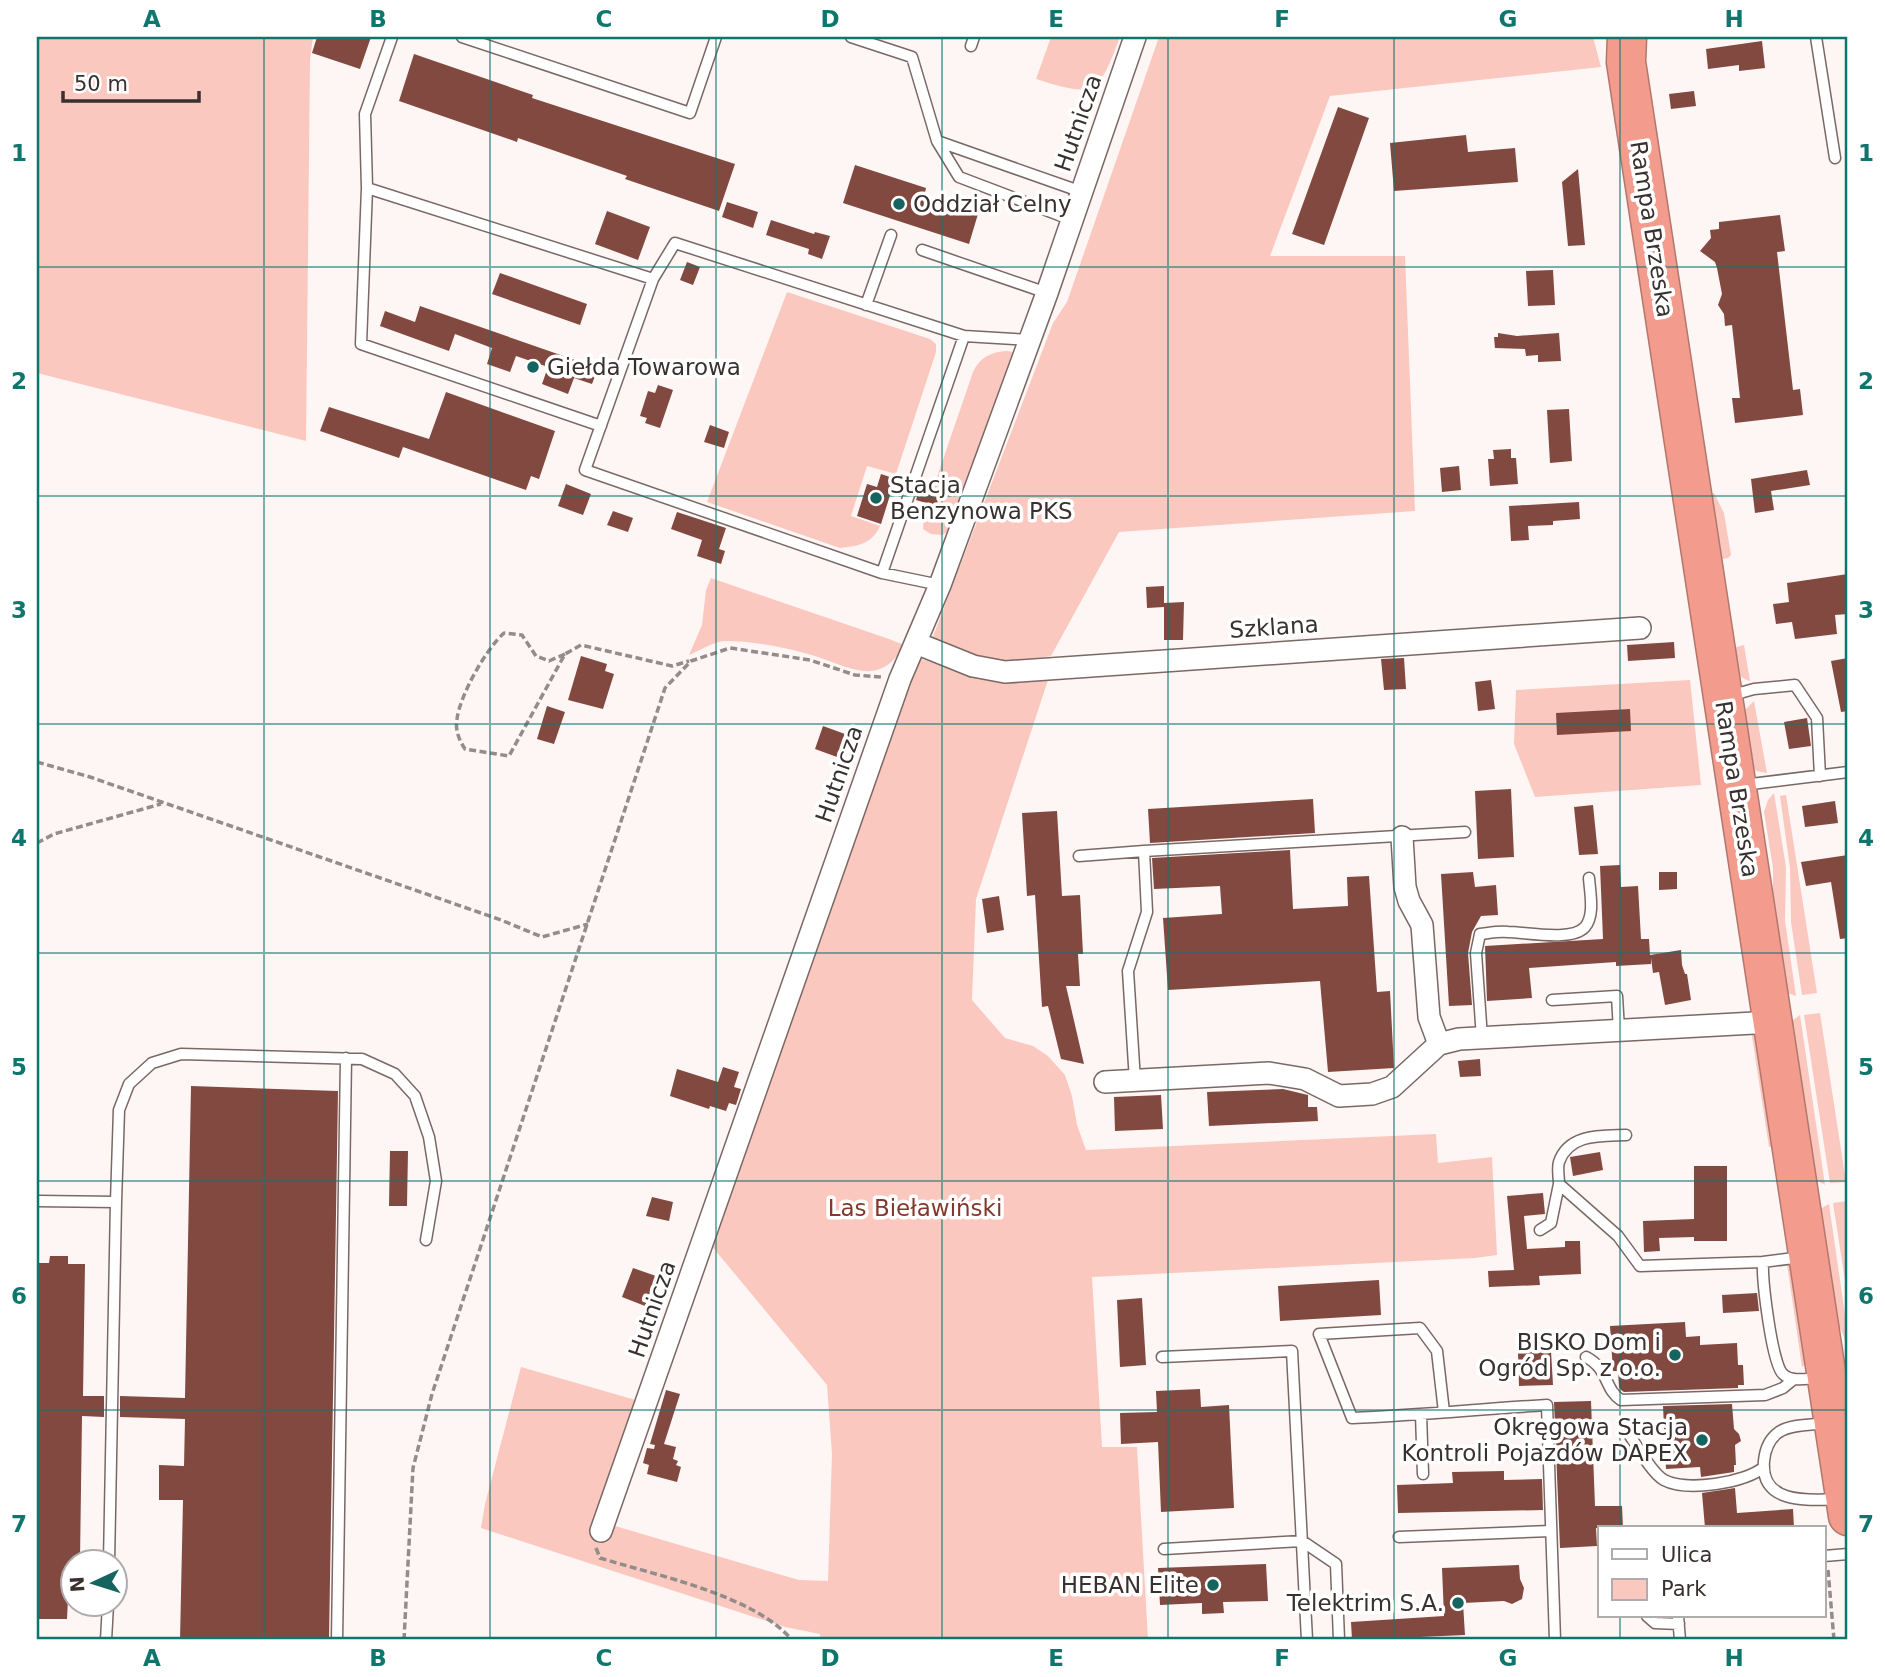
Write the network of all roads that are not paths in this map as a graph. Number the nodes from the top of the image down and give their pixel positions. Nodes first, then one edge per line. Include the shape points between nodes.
1 (393, 37) edge
2 (461, 37) edge
3 (716, 37) edge
4 (851, 37) edge
5 (1135, 37) edge
6 (1816, 37) edge
7 (1623, 45) edge
8 (937, 141) junction
9 (1835, 158) dead end
10 (367, 188) junction
11 (1082, 191) junction
12 (1072, 220) junction
13 (891, 234) dead end
14 (922, 250) dead end
15 (653, 279) junction
16 (1047, 293) junction
17 (866, 305) junction
18 (964, 336) junction
19 (1030, 340) junction
20 (601, 426) junction
21 (882, 573) junction
22 (940, 585) junction
23 (1640, 628) dead end
24 (916, 643) junction
25 (1723, 698) junction
26 (1848, 772) edge
27 (1820, 776) junction
28 (1737, 786) junction
29 (1465, 832) dead end
30 (1402, 837) junction
31 (1144, 851) junction
32 (1079, 856) dead end
33 (1588, 878) dead end
34 (1552, 1000) dead end
35 (1773, 1022) junction
36 (1619, 1030) junction
37 (1482, 1038) junction
38 (1439, 1044) junction
39 (346, 1058) junction
40 (1135, 1081) junction
41 (1105, 1082) dead end
42 (1626, 1135) dead end
43 (1559, 1184) junction
44 (37, 1201) edge
45 (116, 1202) junction
46 (1540, 1230) dead end
47 (426, 1240) dead end
48 (1808, 1257) junction
49 (1763, 1262) junction
50 (1162, 1357) dead end
51 (1586, 1357) dead end
52 (1810, 1378) junction
53 (1444, 1412) junction
54 (1420, 1414) junction
55 (1834, 1422) junction
56 (1625, 1428) dead end
57 (1764, 1467) junction
58 (1423, 1474) dead end
59 (1846, 1498) edge
60 (601, 1531) road end
61 (1551, 1531) junction
62 (1399, 1537) dead end
63 (1302, 1541) junction
64 (109, 1548) edge
65 (1164, 1549) dead end
66 (1848, 1554) edge
67 (1826, 1556) edge
68 (107, 1618) edge
69 (1649, 1618) edge
70 (1679, 1620) edge
71 (106, 1640) edge
72 (337, 1640) edge
73 (1307, 1640) edge
74 (1339, 1640) edge
75 (1555, 1640) edge
76 (1680, 1640) edge

1 - 10 lane via 365,114
2 - 3 lane via 690,113
4 - 8 lane via 912,57
5 - 11 street, Hutnicza
6 - 9 lane
7 - 25 highway, Rampa Brzeska
8 - 11 lane
8 - 12 lane via 959,177
10 - 15 lane
10 - 20 lane via 361,344
11 - 12 street, Hutnicza
12 - 16 street, Hutnicza
13 - 17 lane
14 - 16 lane
15 - 17 lane via 675,243
15 - 20 lane
16 - 19 street, Hutnicza
17 - 18 lane
18 - 19 lane
18 - 21 lane
19 - 22 street, Hutnicza
20 - 21 lane via 585,470
21 - 22 lane
22 - 24 street, Hutnicza
23 - 24 street, Szklana via 1005,672 973,666
24 - 60 street, Hutnicza
25 - 27 lane via 1796,685 1817,718
25 - 28 highway, Rampa Brzeska
26 - 27 lane
27 - 28 lane
28 - 35 highway, Rampa Brzeska
29 - 30 lane
30 - 31 lane
30 - 38 street via 1405,887 1422,925 1429,1017
31 - 32 lane
31 - 40 lane via 1147,912 1128,971
33 - 37 lane via 1591,911 1586,926 1578,932 1480,933 1476,953
34 - 36 lane via 1617,996
35 - 36 street
35 - 48 highway, Rampa Brzeska
36 - 37 street
37 - 38 street
38 - 40 street via 1392,1087 1372,1094 1339,1096 1305,1079 1269,1073
39 - 45 lane via 181,1054 152,1063 129,1084 119,1110
39 - 47 lane via 362,1059 395,1074 415,1097 429,1137 436,1181
39 - 72 lane
40 - 41 street
42 - 43 lane via 1585,1138 1568,1146 1558,1163
43 - 46 lane via 1551,1223
43 - 49 lane via 1618,1236 1640,1266
44 - 45 lane
45 - 64 lane
48 - 49 lane
48 - 52 highway, Rampa Brzeska
49 - 52 lane via 1774,1359 1782,1374
50 - 63 lane via 1292,1351
51 - 52 lane via 1597,1363 1613,1395 1621,1400 1765,1395
52 - 55 highway, Rampa Brzeska
53 - 54 lane
53 - 54 lane via 1437,1351 1420,1328 1319,1334 1352,1418
53 - 61 lane via 1547,1405
54 - 58 lane
55 - 57 lane via 1778,1433 1769,1443
55 - 59 highway, Rampa Brzeska
56 - 57 lane via 1663,1480 1681,1484 1736,1481
57 - 59 lane via 1771,1485 1788,1497
61 - 62 lane
61 - 75 lane
63 - 65 lane
63 - 73 lane
63 - 74 lane via 1336,1564
66 - 67 lane
68 - 71 lane
69 - 70 lane via 1655,1623
70 - 76 lane

